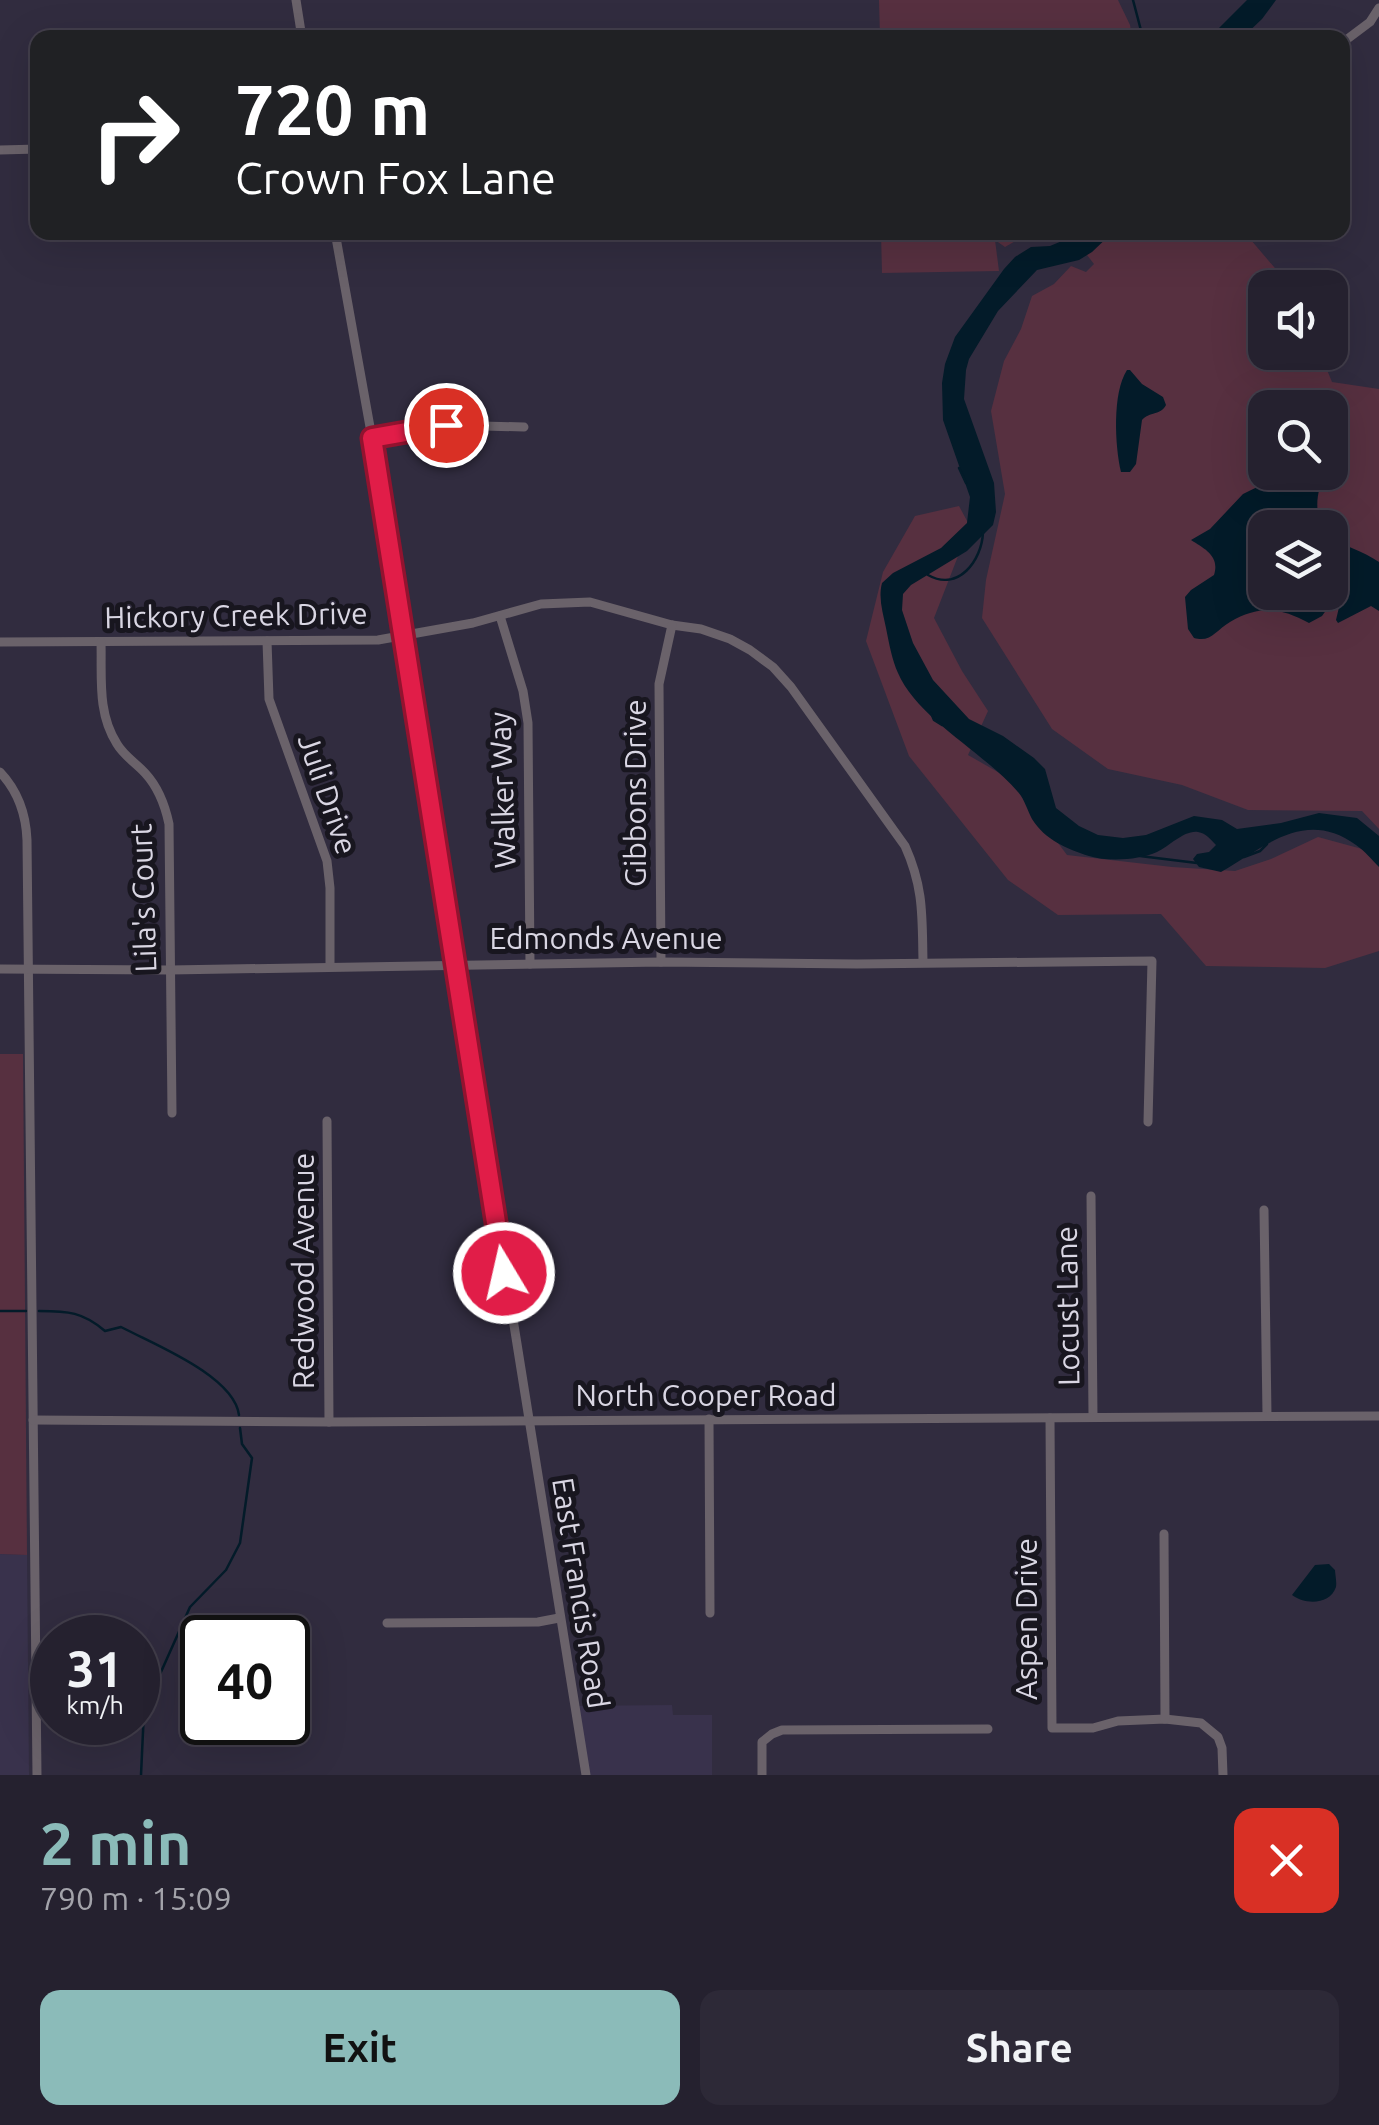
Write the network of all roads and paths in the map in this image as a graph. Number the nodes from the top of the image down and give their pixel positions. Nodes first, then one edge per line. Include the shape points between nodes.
1 (296, 0) edge
2 (1379, 8) edge
3 (301, 30) edge
4 (1350, 37) edge
5 (30, 149) edge
6 (0, 150) edge
7 (336, 240) edge
8 (524, 427) dead end
9 (372, 438) junction
10 (500, 616) junction
11 (672, 626) junction
12 (403, 636) junction
13 (267, 640) junction
14 (0, 642) edge
15 (101, 642) junction
16 (0, 772) edge
17 (661, 962) junction
18 (923, 962) junction
19 (456, 964) junction
20 (530, 964) junction
21 (330, 966) junction
22 (0, 970) edge
23 (29, 970) junction
24 (170, 970) junction
25 (172, 1112) dead end
26 (327, 1120) dead end
27 (1148, 1122) dead end
28 (1091, 1196) dead end
29 (1264, 1210) dead end
30 (1267, 1415) junction
31 (1093, 1416) junction
32 (1379, 1416) edge
33 (1050, 1418) junction
34 (709, 1419) junction
35 (32, 1420) junction
36 (528, 1420) junction
37 (329, 1422) junction
38 (1164, 1534) dead end
39 (710, 1613) dead end
40 (559, 1618) junction
41 (387, 1623) dead end
42 (1165, 1720) junction
43 (988, 1729) dead end
44 (37, 1775) edge
45 (586, 1775) edge
46 (762, 1775) edge
47 (1223, 1775) edge

1 - 3 street
2 - 4 street
5 - 6 street
7 - 9 street, East Francis Road
8 - 9 street via 446,425
9 - 12 street, East Francis Road
10 - 11 street, Hickory Creek Drive via 541,604 590,602
10 - 12 street, Hickory Creek Drive
10 - 20 street, Walker Way via 528,723
11 - 17 street, Gibbons Drive via 660,684
11 - 18 street, Hickory Creek Drive via 730,639 791,687 905,846 922,897
12 - 13 street, Hickory Creek Drive
12 - 19 street, East Francis Road
13 - 15 street, Hickory Creek Drive
13 - 21 street, Juli Drive via 269,699 327,861
14 - 15 street, Hickory Creek Drive
15 - 24 street, Lila's Court via 107,725 166,812
16 - 23 street via 26,821
17 - 18 street, Edmonds Avenue
17 - 20 street, Edmonds Avenue
18 - 27 street, Edmonds Avenue via 1152,961
19 - 20 street, Edmonds Avenue
19 - 21 street, Edmonds Avenue
19 - 36 street, East Francis Road
21 - 24 street, Edmonds Avenue
22 - 23 street, Edmonds Avenue
23 - 24 street, Edmonds Avenue
23 - 35 street
24 - 25 street, Lila's Court
26 - 37 street, Redwood Avenue
28 - 31 street, Locust Lane
29 - 30 street
30 - 31 street, North Cooper Road
30 - 32 street, North Cooper Road
31 - 33 street, North Cooper Road
33 - 34 street, North Cooper Road
33 - 42 street, Aspen Drive via 1052,1728
34 - 36 street, North Cooper Road
34 - 39 street
35 - 37 street, North Cooper Road
35 - 44 street
36 - 37 street, North Cooper Road
36 - 40 street, East Francis Road
38 - 42 street
40 - 41 street
40 - 45 street, East Francis Road
42 - 47 street, Aspen Drive via 1210,1728 1222,1748
43 - 46 street via 782,1730 762,1742

